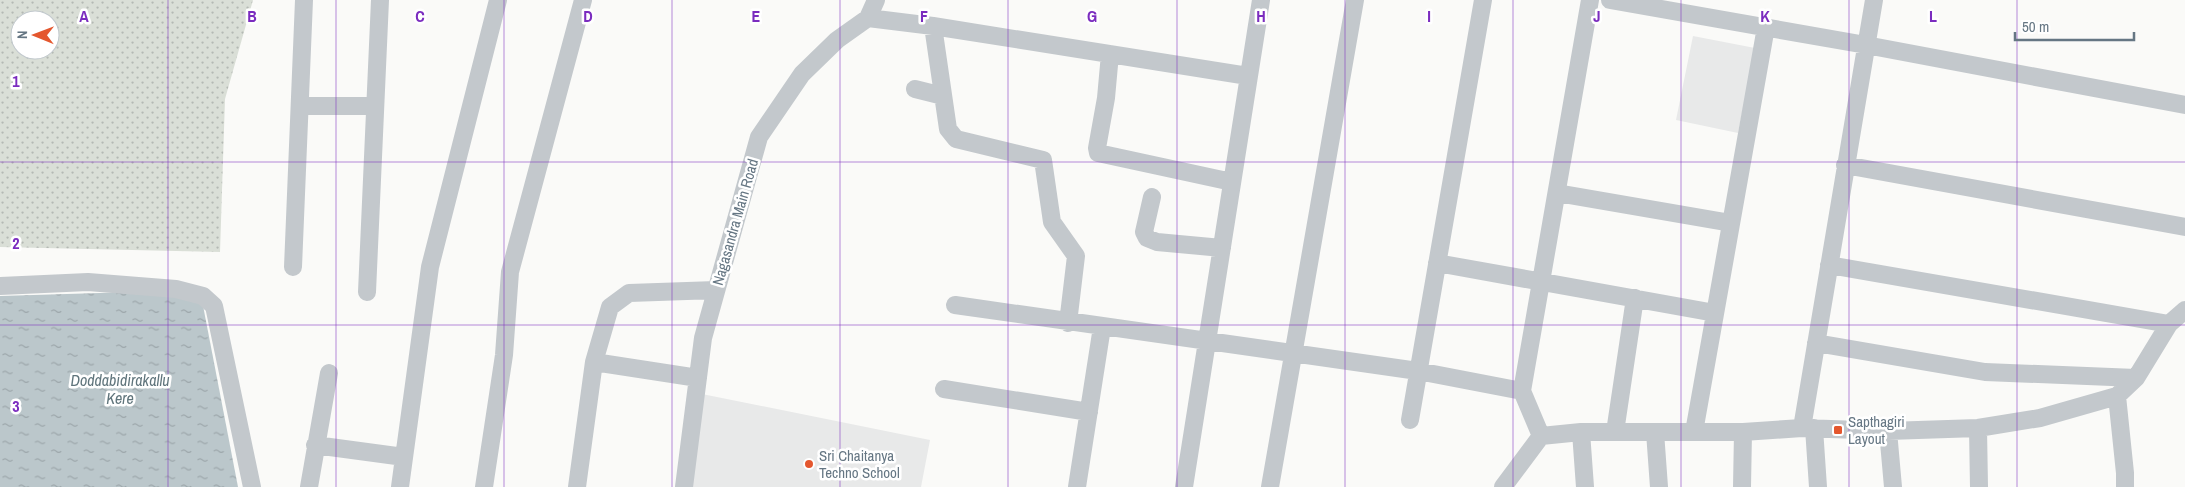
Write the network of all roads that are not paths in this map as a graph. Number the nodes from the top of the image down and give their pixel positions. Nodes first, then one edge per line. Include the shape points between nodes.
1 (304, 0) edge
2 (380, 0) edge
3 (498, 0) edge
4 (583, 0) edge
5 (876, 0) edge
6 (1261, 0) edge
7 (1355, 0) edge
8 (1483, 0) edge
9 (1590, 0) edge
10 (1610, 0) edge
11 (1874, 0) edge
12 (868, 18) junction
13 (932, 26) junction
14 (1766, 27) junction
15 (1866, 45) junction
16 (1110, 54) junction
17 (1248, 76) junction
18 (915, 89) dead end
19 (943, 96) junction
20 (2185, 105) edge
21 (300, 106) junction
22 (375, 106) junction
23 (1845, 165) junction
24 (1232, 182) junction
25 (1557, 193) junction
26 (1152, 197) dead end
27 (1731, 223) junction
28 (2185, 227) edge
29 (1222, 248) junction
30 (1437, 263) junction
31 (1830, 265) junction
32 (293, 267) dead end
33 (1542, 282) junction
34 (0, 286) edge
35 (716, 290) junction
36 (367, 292) dead end
37 (1635, 298) junction
38 (955, 306) dead end
39 (2185, 310) edge
40 (1715, 313) junction
41 (1068, 323) junction
42 (2169, 324) junction
43 (1102, 328) junction
44 (1208, 342) junction
45 (1816, 343) junction
46 (1294, 354) junction
47 (594, 362) junction
48 (1418, 371) junction
49 (329, 374) dead end
50 (698, 378) junction
51 (2136, 378) junction
52 (944, 389) dead end
53 (1522, 391) junction
54 (2116, 396) junction
55 (1089, 412) junction
56 (1410, 420) dead end
57 (1808, 428) junction
58 (1978, 428) junction
59 (1888, 431) junction
60 (1581, 432) junction
61 (1614, 432) junction
62 (1655, 432) junction
63 (1694, 432) junction
64 (1743, 432) junction
65 (1541, 436) junction
66 (315, 446) junction
67 (404, 457) junction
68 (252, 487) edge
69 (309, 487) edge
70 (400, 487) edge
71 (484, 487) edge
72 (577, 487) edge
73 (684, 487) edge
74 (1078, 487) edge
75 (1184, 487) edge
76 (1270, 487) edge
77 (1503, 487) edge
78 (1584, 487) edge
79 (1659, 487) edge
80 (1742, 487) edge
81 (1818, 487) edge
82 (1893, 487) edge
83 (1979, 487) edge
84 (2125, 487) edge

1 - 21 street
2 - 22 street
3 - 67 street via 430,267
4 - 71 street via 510,272 504,355
5 - 12 street
6 - 17 street
7 - 46 street
8 - 30 street
9 - 25 street
10 - 14 street
11 - 15 street
12 - 13 street
12 - 35 street, Nagasandra Main Road via 837,40 802,74 759,137
13 - 16 street
13 - 19 street
14 - 15 street
14 - 27 street
15 - 20 street
15 - 23 street
16 - 17 street
16 - 24 street via 1098,153
17 - 24 street
18 - 19 street
19 - 41 street via 948,129 956,139 1043,160 1052,222 1076,256
21 - 22 street
21 - 32 street
22 - 36 street
23 - 28 street
23 - 31 street
24 - 29 street
25 - 27 street
25 - 33 street
26 - 29 street via 1144,232 1147,238 1157,242
27 - 40 street
29 - 44 street
30 - 33 street
30 - 48 street
31 - 42 street
31 - 45 street
33 - 37 street
33 - 53 street
34 - 68 street via 88,282 176,289 203,296 214,306
35 - 47 street via 629,293 610,307
35 - 50 street, Nagasandra Main Road via 703,338
37 - 40 street
37 - 61 street
38 - 41 street
39 - 42 street
40 - 63 street
41 - 43 street
42 - 51 street
43 - 44 street
43 - 55 street
44 - 46 street
44 - 75 street
45 - 51 street via 1986,372
45 - 57 street
46 - 48 street
46 - 76 street
47 - 50 street
47 - 72 street
48 - 53 street
48 - 56 street
49 - 66 street
50 - 73 street, Nagasandra Main Road
51 - 54 street
52 - 55 street
53 - 65 street
54 - 58 street via 2040,418
54 - 84 street
55 - 74 street
57 - 59 street
57 - 64 street
57 - 81 street
58 - 59 street
58 - 83 street
59 - 82 street
60 - 61 street
60 - 65 street
60 - 78 street
61 - 62 street
62 - 63 street
62 - 79 street
63 - 64 street
64 - 80 street
65 - 77 street
66 - 67 street
66 - 69 street
67 - 70 street

